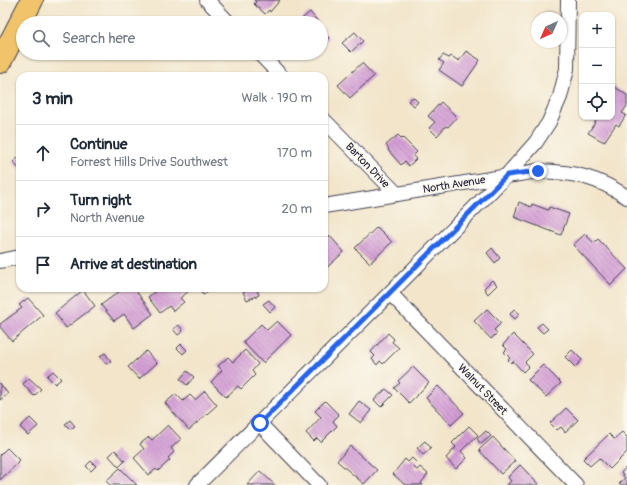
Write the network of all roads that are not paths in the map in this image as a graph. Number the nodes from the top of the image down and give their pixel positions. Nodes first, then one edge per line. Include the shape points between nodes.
1 (32, 0) edge
2 (207, 0) edge
3 (568, 0) edge
4 (24, 16) edge
5 (222, 16) edge
6 (16, 31) edge
7 (266, 60) edge
8 (0, 62) edge
9 (277, 72) edge
10 (328, 124) edge
11 (507, 175) junction
12 (396, 193) junction
13 (627, 198) edge
14 (328, 205) edge
15 (16, 258) edge
16 (0, 261) edge
17 (390, 293) junction
18 (260, 423) junction
19 (197, 485) edge
20 (319, 485) edge
21 (576, 485) edge

1 - 4 highway
2 - 5 street
3 - 11 street via 567,69 560,97 549,122 536,142
6 - 8 highway
7 - 9 street
10 - 12 street, Barton Drive
11 - 12 street, North Avenue
11 - 13 street, North Avenue via 562,171 586,176 611,186
11 - 17 street
12 - 14 street, North Avenue
15 - 16 street
17 - 18 street
17 - 21 street, Walnut Street
18 - 19 street
18 - 20 street

